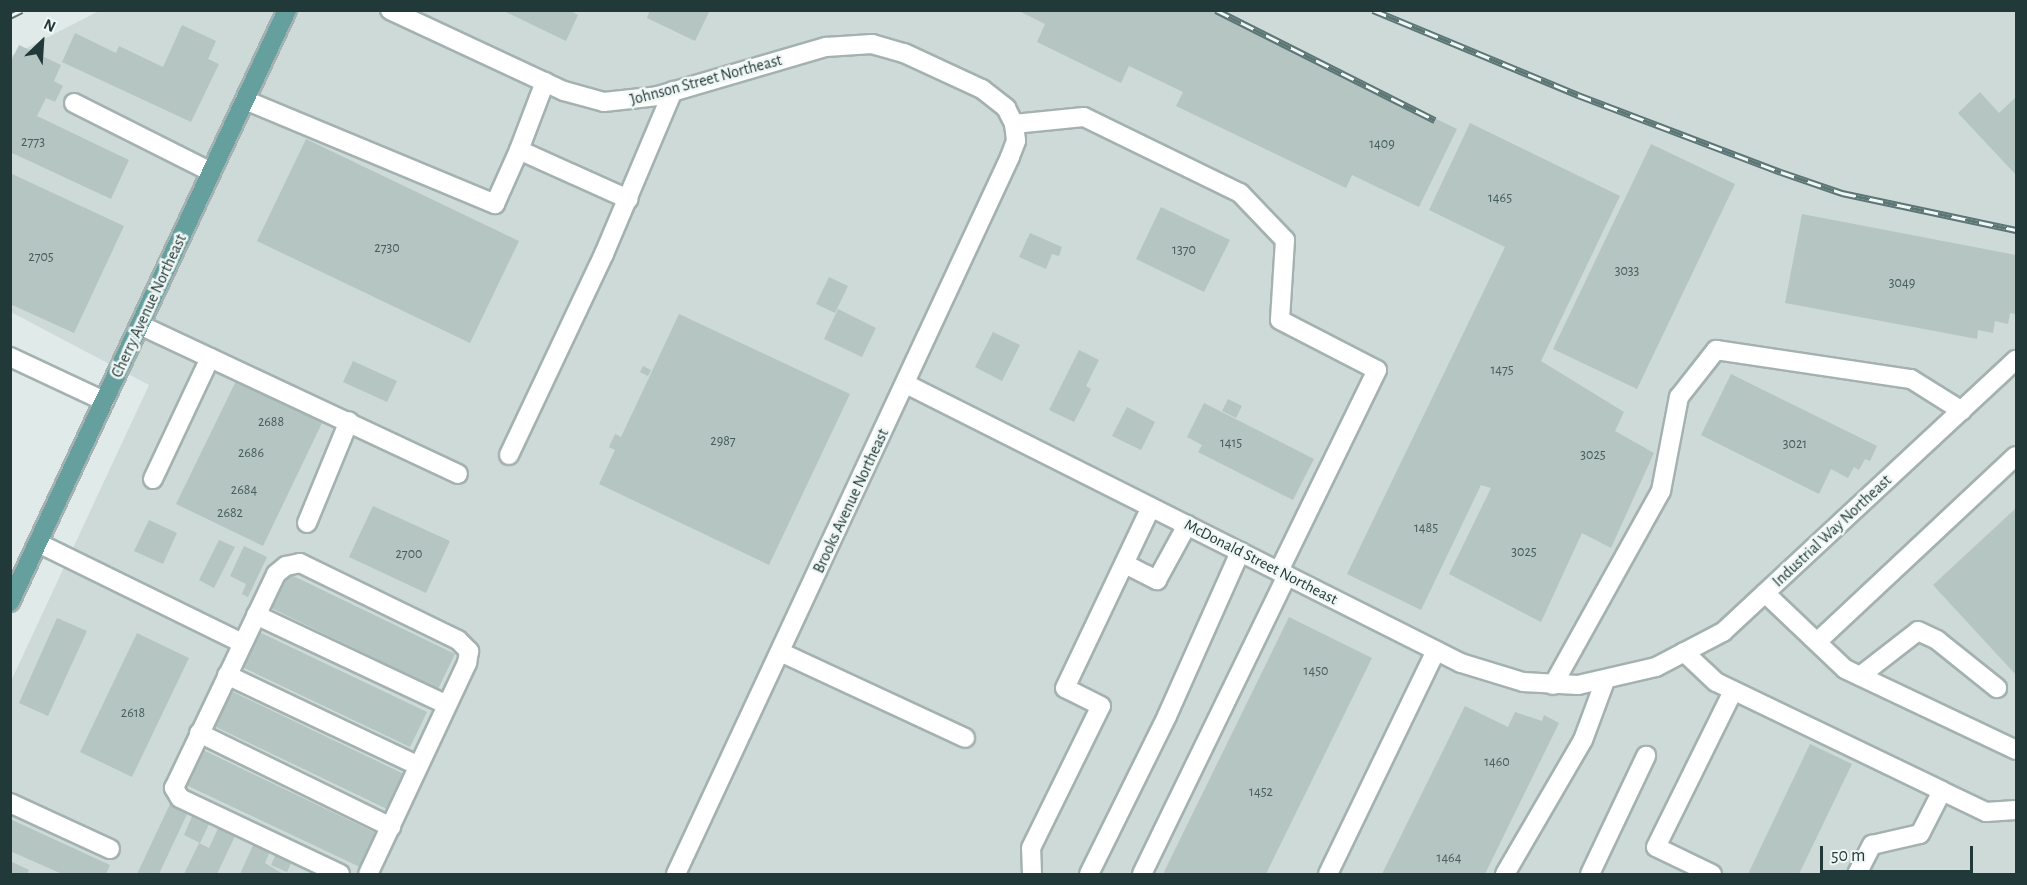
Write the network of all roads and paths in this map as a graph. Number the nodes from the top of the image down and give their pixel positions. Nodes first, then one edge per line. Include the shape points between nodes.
1 (287, 10) edge
2 (390, 10) edge
3 (545, 82) junction
4 (673, 91) junction
5 (245, 100) junction
6 (74, 104) dead end
7 (1014, 124) junction
8 (519, 150) junction
9 (211, 172) junction
10 (628, 199) junction
11 (140, 326) junction
12 (10, 357) edge
13 (210, 358) junction
14 (2016, 360) edge
15 (906, 384) junction
16 (104, 401) junction
17 (1962, 411) junction
18 (349, 421) junction
19 (509, 455) dead end
20 (2016, 456) edge
21 (458, 474) dead end
22 (153, 479) dead end
23 (1151, 507) junction
24 (307, 523) dead end
25 (1187, 525) junction
26 (38, 543) junction
27 (1240, 552) junction
28 (1125, 564) junction
29 (1283, 573) junction
30 (1765, 593) junction
31 (10, 602) edge
32 (256, 615) junction
33 (1817, 642) junction
34 (242, 643) junction
35 (1436, 651) junction
36 (780, 652) junction
37 (1684, 652) junction
38 (227, 675) junction
39 (1630, 675) joint
40 (1860, 676) junction
41 (1605, 681) junction
42 (1553, 685) junction
43 (1997, 688) dead end
44 (1733, 691) junction
45 (447, 705) junction
46 (199, 732) junction
47 (964, 738) dead end
48 (2016, 750) edge
49 (1646, 756) dead end
50 (419, 766) junction
51 (1942, 791) junction
52 (10, 802) edge
53 (2016, 810) edge
54 (391, 827) junction
55 (110, 849) dead end
56 (340, 874) edge
57 (368, 874) edge
58 (676, 874) edge
59 (1032, 874) edge
60 (1089, 874) edge
61 (1142, 874) edge
62 (1328, 874) edge
63 (1506, 874) edge
64 (1590, 874) edge
65 (1712, 874) edge
66 (1857, 874) edge

1 - 5 main road, Cherry Avenue Northeast
2 - 3 street, Johnson Street Northeast
3 - 4 street, Johnson Street Northeast via 604,102 629,102
3 - 8 street
4 - 7 street, Johnson Street Northeast via 826,47 873,44 904,53 982,89 1006,108
4 - 10 street
5 - 8 street via 495,204
5 - 9 main road, Cherry Avenue Northeast
6 - 9 street
7 - 15 street, Brooks Avenue Northeast via 1016,141 1010,157
7 - 29 street via 1084,117 1240,193 1285,240 1280,320 1377,370
8 - 10 street
9 - 11 main road, Cherry Avenue Northeast
10 - 19 street
11 - 13 street
11 - 16 main road, Cherry Avenue Northeast
12 - 16 street
13 - 18 street
13 - 22 street
14 - 17 street, Industrial Way Northeast
15 - 23 street, McDonald Street Northeast
15 - 36 street, Brooks Avenue Northeast
16 - 26 main road, Cherry Avenue Northeast
17 - 30 street, Industrial Way Northeast
17 - 42 street via 1911,379 1716,350 1679,397 1661,491
18 - 21 street
18 - 24 street
20 - 33 street
23 - 25 street, McDonald Street Northeast
23 - 28 street
25 - 27 street, McDonald Street Northeast
25 - 28 street via 1157,580
26 - 31 main road, Cherry Avenue Northeast
26 - 34 street
27 - 29 street, McDonald Street Northeast
27 - 60 street via 1167,716
28 - 59 street via 1065,688 1101,706 1031,848
29 - 35 street, McDonald Street Northeast
29 - 61 street
30 - 33 street
30 - 37 street, Industrial Way Northeast via 1723,632
32 - 34 street
32 - 45 street
32 - 45 street via 276,574 286,566 300,563 458,640 469,651 468,657
33 - 40 street via 1845,669
34 - 38 street
35 - 42 street, McDonald Street Northeast via 1495,676
35 - 62 street
36 - 47 street
36 - 58 street, Brooks Avenue Northeast
37 - 39 street, Industrial Way Northeast
37 - 44 street via 1716,682
38 - 46 street
38 - 50 street
39 - 41 street, McDonald Street Northeast
40 - 43 street via 1918,631 1937,640
40 - 48 street
41 - 42 street, McDonald Street Northeast
41 - 63 street via 1587,732
44 - 51 street
44 - 65 street via 1656,847
45 - 50 street
46 - 54 street
46 - 56 street via 174,788 180,798
49 - 64 street
50 - 54 street
51 - 53 street via 1986,812
51 - 66 street via 1920,834 1872,845
52 - 55 street
54 - 57 street

